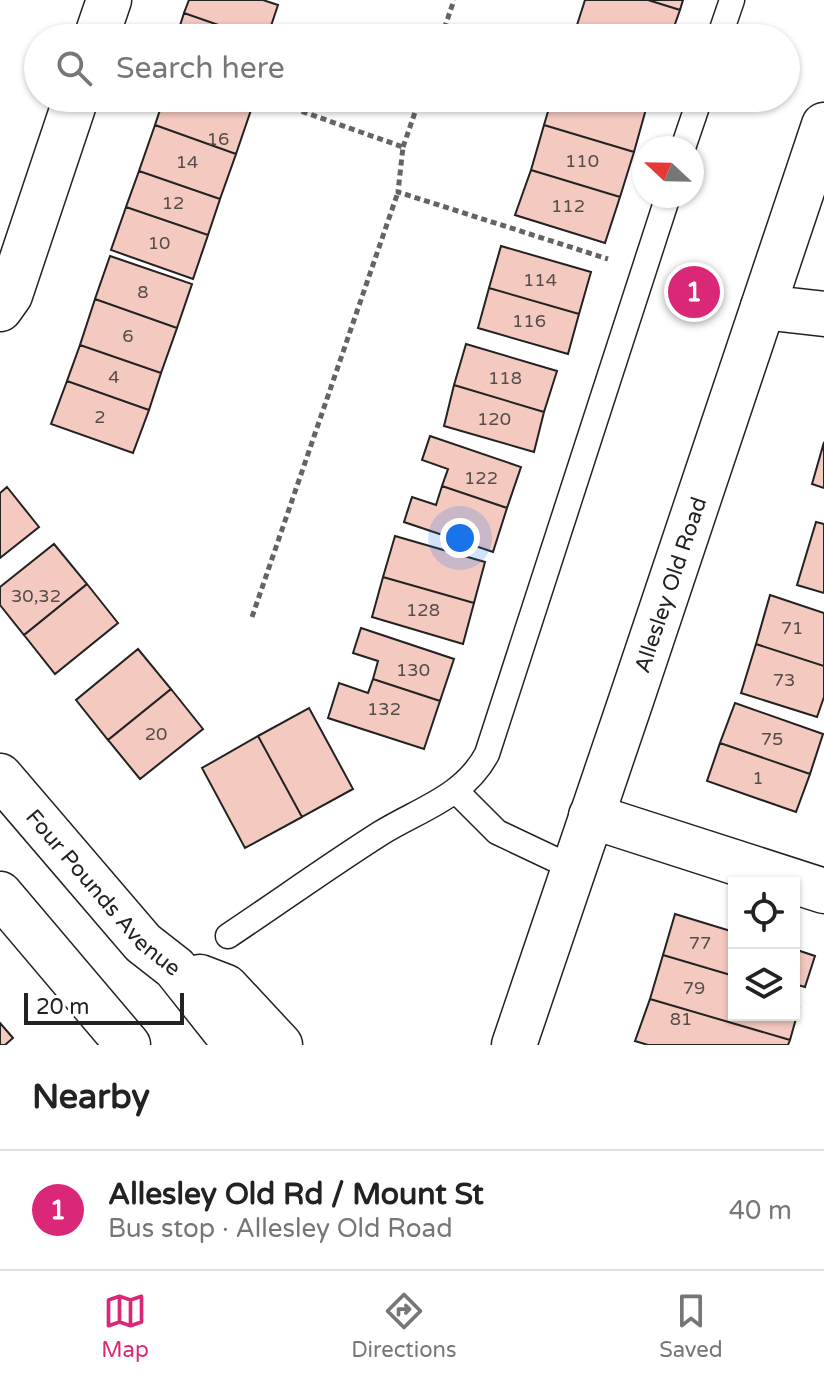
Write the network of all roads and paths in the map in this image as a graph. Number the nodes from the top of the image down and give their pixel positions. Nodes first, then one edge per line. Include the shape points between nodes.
1 (109, 0) edge
2 (454, 0) edge
3 (732, 0) edge
4 (101, 24) edge
5 (446, 24) edge
6 (724, 24) edge
7 (71, 112) edge
8 (304, 112) edge
9 (415, 112) edge
10 (695, 112) edge
11 (824, 125) edge
12 (687, 136) edge
13 (403, 147) junction
14 (398, 192) junction
15 (664, 208) edge
16 (569, 247) dead end
17 (763, 307) junction
18 (0, 309) edge
19 (824, 314) edge
20 (252, 617) dead end
21 (0, 776) edge
22 (457, 792) junction
23 (591, 816) junction
24 (573, 868) junction
25 (824, 891) edge
26 (0, 894) edge
27 (228, 936) dead end
28 (175, 968) junction
29 (510, 1038) edge
30 (128, 1045) edge
31 (236, 1045) edge
32 (280, 1045) edge

1 - 4 main road
2 - 5 path
3 - 6 lane
7 - 18 main road via 10,295
8 - 13 path
9 - 13 path
10 - 12 lane
11 - 17 main road, Allesley Old Road
13 - 14 path
14 - 16 path
14 - 20 path
15 - 22 lane via 487,754
17 - 19 main road
17 - 23 main road, Allesley Old Road
21 - 28 main road, Four Pounds Avenue via 143,943
22 - 24 lane via 497,832
22 - 27 lane via 383,832
23 - 24 main road, Allesley Old Road
23 - 25 main road
24 - 29 main road, Allesley Old Road
26 - 30 main road
28 - 31 main road, Four Pounds Avenue
28 - 32 main road via 226,987

